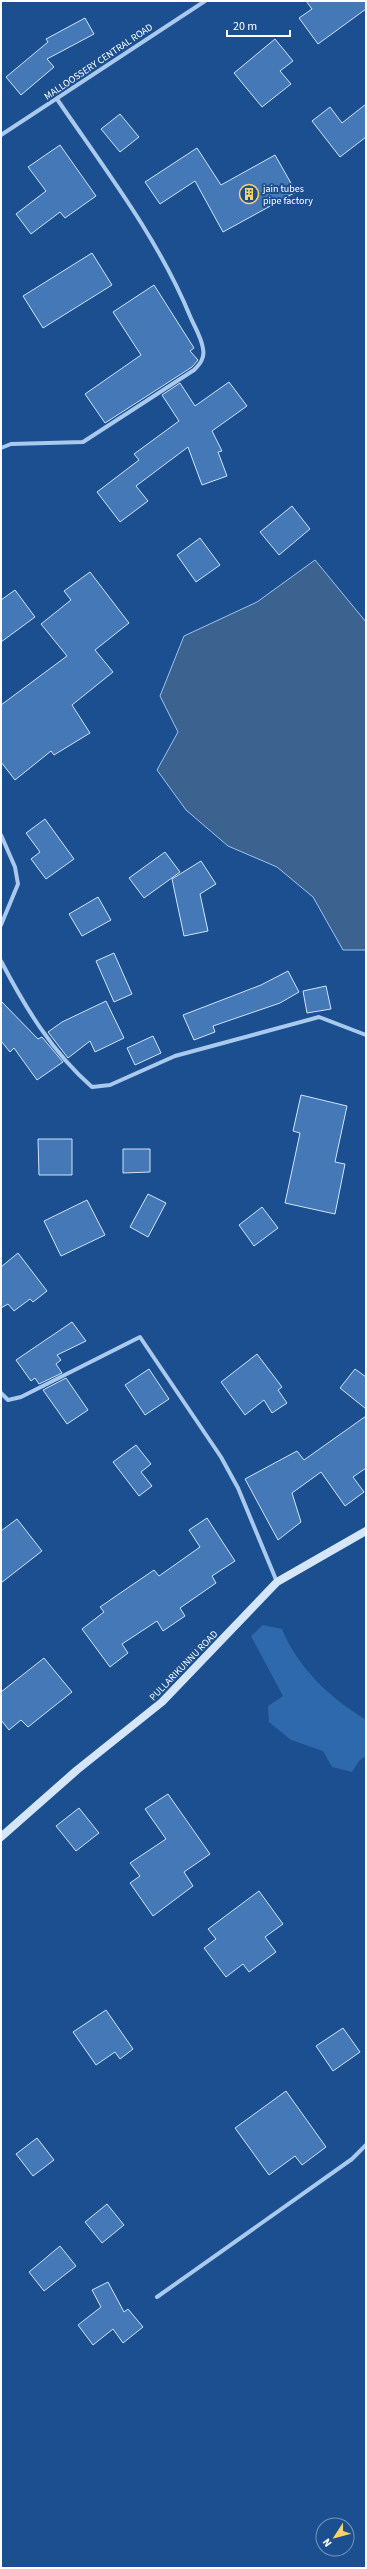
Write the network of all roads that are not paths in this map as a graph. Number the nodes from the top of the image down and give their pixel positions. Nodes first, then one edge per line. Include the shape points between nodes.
1 (205, 1) edge
2 (57, 99) junction
3 (1, 135) edge
4 (1, 448) edge
5 (1, 834) edge
6 (1, 925) edge
7 (1, 961) edge
8 (366, 1035) edge
9 (1, 1393) edge
10 (366, 1531) edge
11 (277, 1582) junction
12 (1, 1837) edge
13 (366, 2145) edge
14 (157, 2297) dead end

1 - 2 street, MALLOOSSERY CENTRAL ROAD
2 - 3 street, MALLOOSSERY CENTRAL ROAD
2 - 4 street via 147,233 167,268 184,302 203,348 204,357 194,370 83,442 11,444
5 - 6 street via 15,867 18,884
7 - 8 street via 24,1004 60,1056 92,1087 110,1085 175,1056 320,1017
9 - 11 street via 8,1400 21,1397 140,1337 221,1457 238,1488
10 - 11 main road, PULLARIKUNNU ROAD
11 - 12 main road, PULLARIKUNNU ROAD via 162,1702 77,1770
13 - 14 street via 346,2163

